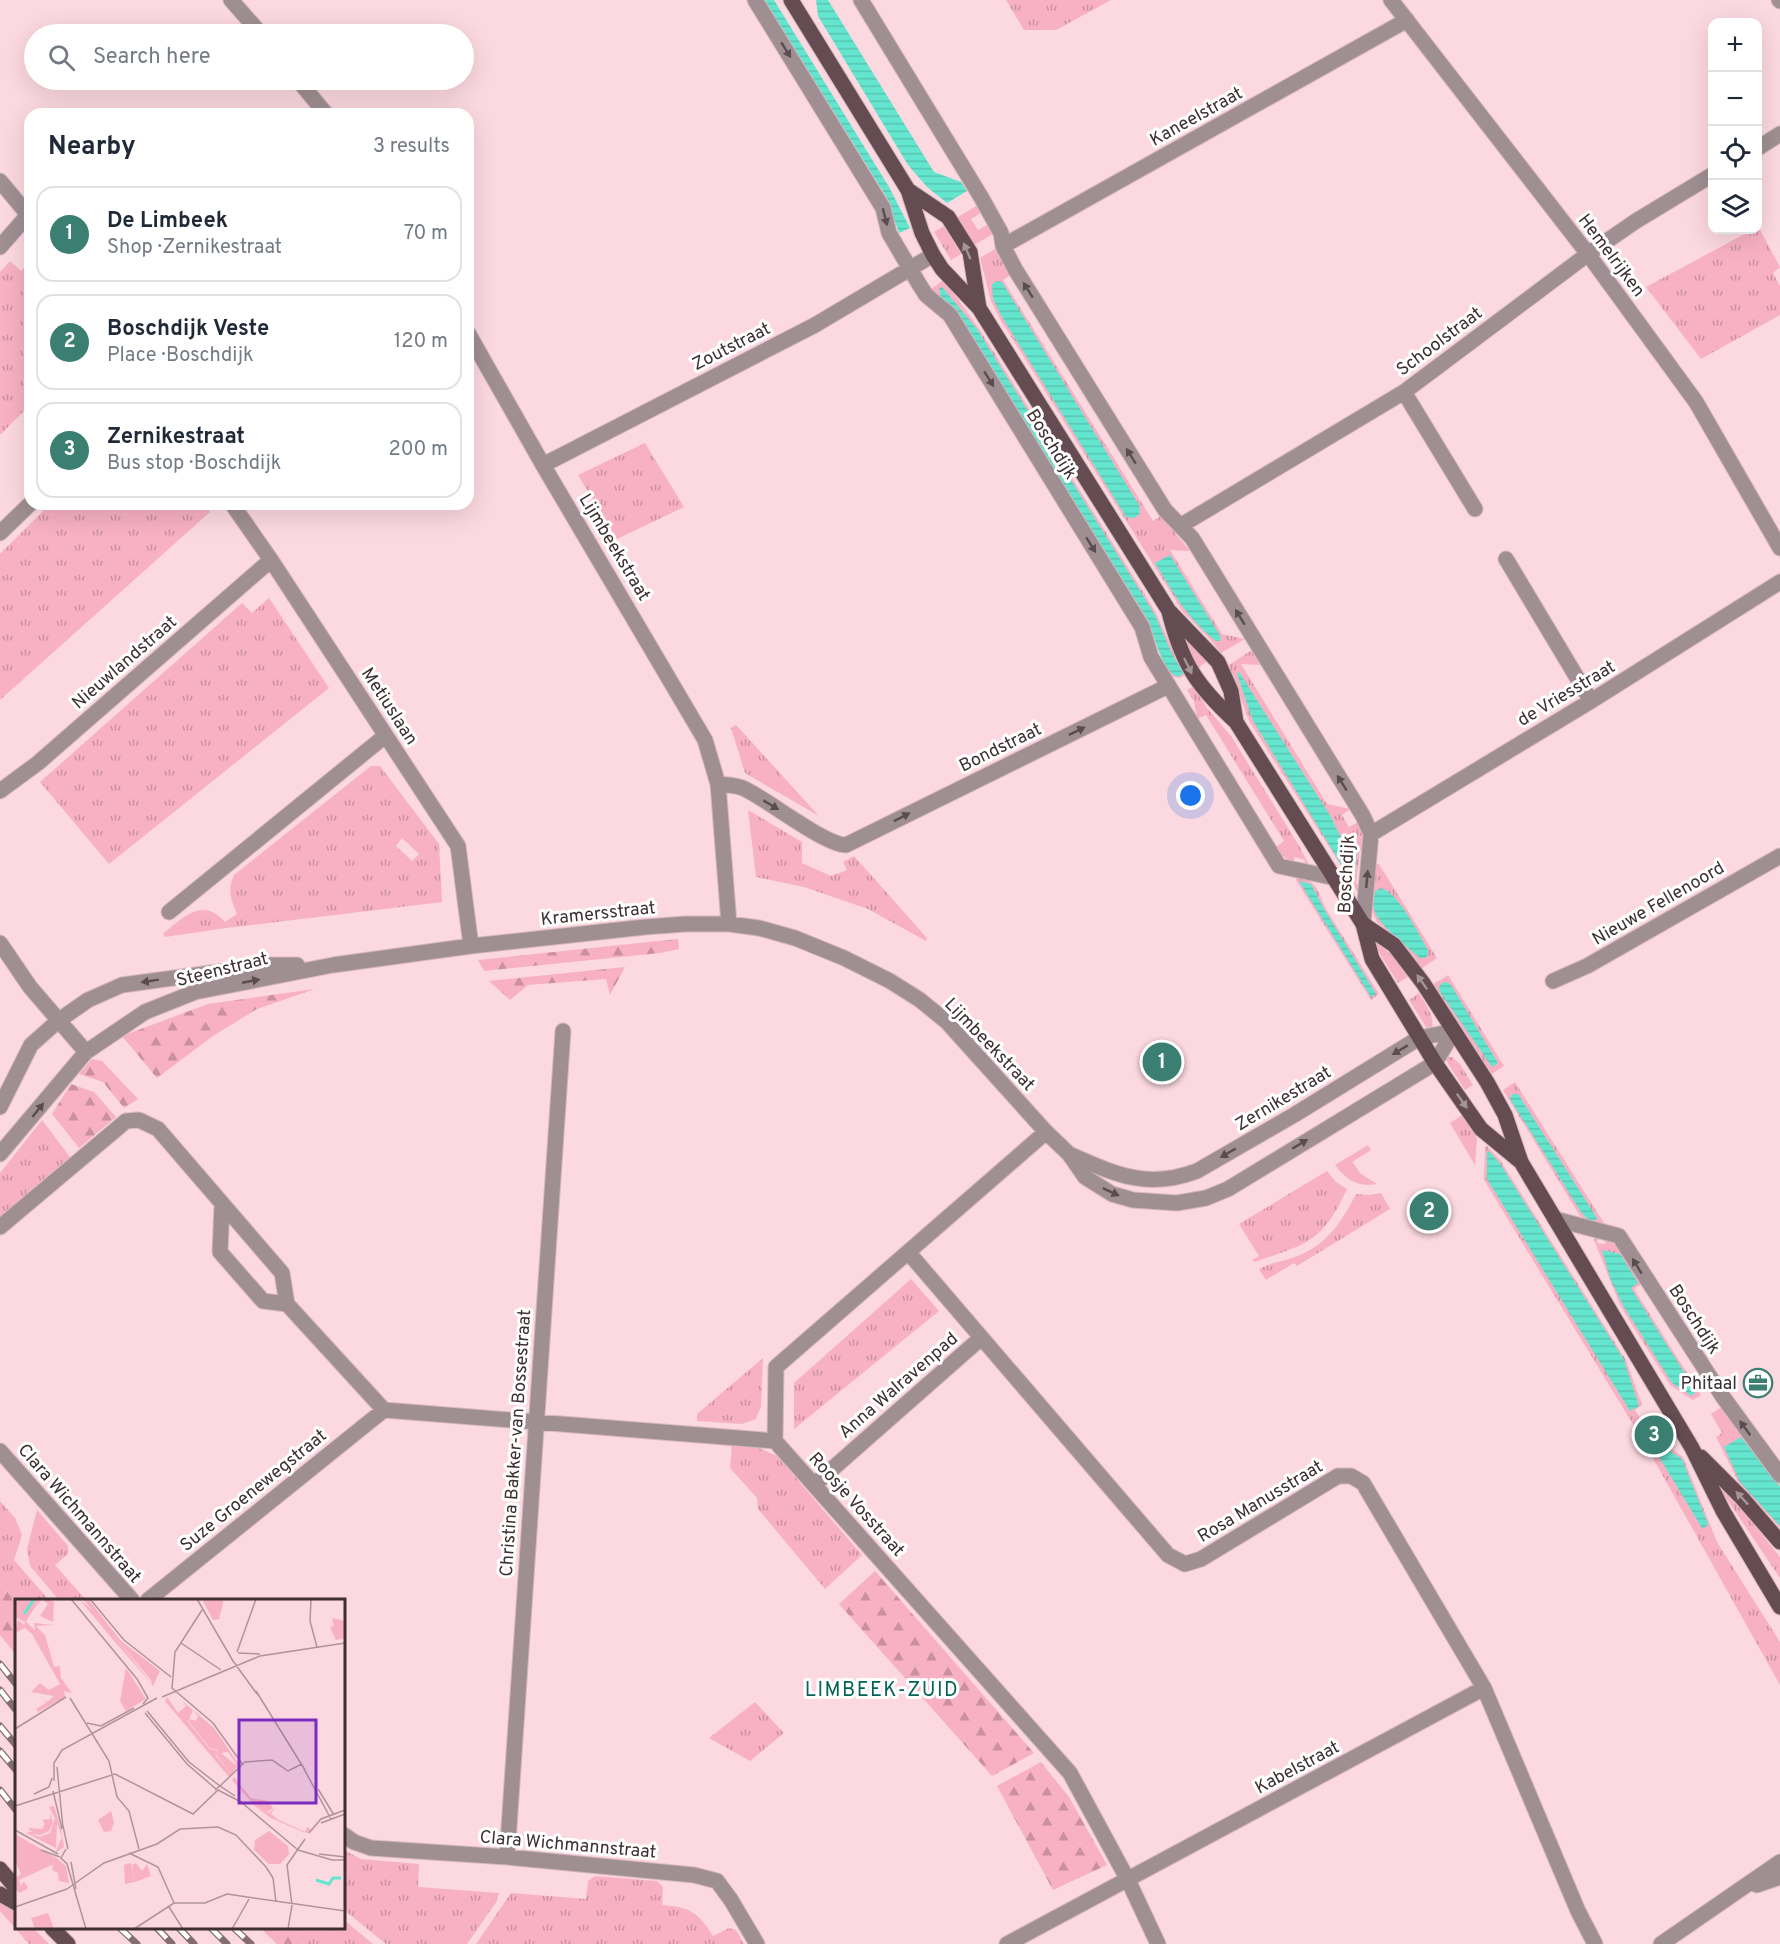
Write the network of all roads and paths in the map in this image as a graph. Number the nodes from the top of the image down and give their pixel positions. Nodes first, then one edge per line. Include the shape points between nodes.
1 (231, 0) edge
2 (755, 0) edge
3 (791, 0) edge
4 (861, 0) edge
5 (1391, 0) edge
6 (1407, 20) junction
7 (252, 24) edge
8 (306, 90) edge
9 (321, 108) edge
10 (1780, 134) edge
11 (1762, 145) edge
12 (1708, 178) edge
13 (0, 181) edge
14 (908, 190) junction
15 (24, 210) edge
16 (24, 221) edge
17 (1003, 246) junction
18 (0, 247) edge
19 (1588, 254) junction
20 (933, 255) junction
21 (910, 268) junction
22 (979, 308) junction
23 (474, 344) edge
24 (1404, 392) junction
25 (543, 465) junction
26 (1476, 509) dead end
27 (24, 510) edge
28 (236, 510) edge
29 (1180, 526) junction
30 (0, 533) edge
31 (1780, 548) edge
32 (1506, 559) dead end
33 (271, 560) junction
34 (1780, 582) edge
35 (1169, 611) junction
36 (1168, 686) junction
37 (1591, 700) junction
38 (1236, 722) junction
39 (385, 736) junction
40 (718, 784) junction
41 (0, 791) edge
42 (1371, 834) junction
43 (1780, 856) edge
44 (1335, 878) junction
45 (169, 912) dead end
46 (729, 924) junction
47 (1363, 924) junction
48 (0, 943) edge
49 (471, 946) junction
50 (333, 965) junction
51 (1553, 981) dead end
52 (58, 1021) junction
53 (563, 1031) dead end
54 (1454, 1031) junction
55 (1419, 1038) junction
56 (86, 1052) junction
57 (1434, 1063) junction
58 (0, 1107) edge
59 (1046, 1132) junction
60 (0, 1154) edge
61 (1069, 1154) junction
62 (1521, 1162) junction
63 (222, 1204) junction
64 (1555, 1220) junction
65 (0, 1227) edge
66 (908, 1252) junction
67 (287, 1304) junction
68 (981, 1338) junction
69 (384, 1410) junction
70 (536, 1422) junction
71 (775, 1441) junction
72 (1692, 1448) junction
73 (0, 1451) edge
74 (1780, 1475) edge
75 (814, 1485) junction
76 (1780, 1542) edge
77 (131, 1599) edge
78 (149, 1599) edge
79 (1780, 1607) edge
80 (1484, 1688) junction
81 (345, 1836) edge
82 (507, 1857) junction
83 (1780, 1862) edge
84 (0, 1869) edge
85 (1780, 1877) edge
86 (1128, 1880) junction
87 (15, 1887) edge
88 (1738, 1893) junction
89 (0, 1894) edge
90 (15, 1902) edge
91 (53, 1929) edge
92 (68, 1944) edge
93 (756, 1944) edge
94 (1007, 1944) edge
95 (1158, 1944) edge
96 (1595, 1944) edge
97 (1661, 1944) edge

1 - 7 street
2 -> 21 street, Boschdijk via 883,208 889,233
3 - 14 main road, Boschdijk
4 - 17 street, Boschdijk via 981,197 1001,233
5 - 6 street, Hemelrijken
6 - 17 street, Kaneelstraat
6 - 19 street, Hemelrijken
8 - 9 street
10 - 11 street
12 - 19 street, Schoolstraat
13 - 15 street
14 - 20 main road, Boschdijk
22 -> 14 main road, Boschdijk via 970,252 948,217
16 - 18 street
29 -> 17 street, Boschdijk via 1165,510
19 - 24 street, Schoolstraat
19 - 31 street, Hemelrijken via 1696,402
20 - 21 street, Zoutstraat
20 - 22 main road, Boschdijk
21 - 25 street, Zoutstraat via 815,325
21 -> 36 street, Boschdijk via 926,295 950,315 1142,627 1151,657
22 - 35 main road, Boschdijk
23 - 25 street, Lijmbeekstraat
24 - 26 street
24 - 29 street, Schoolstraat
25 - 40 street, Lijmbeekstraat via 700,727
27 - 30 street
28 - 33 street, Metiuslaan
42 -> 29 street, Boschdijk via 1192,538
32 - 37 street
33 - 39 street, Metiuslaan
33 - 41 street, Nieuwlandstraat via 38,763
34 - 37 street, de Vriesstraat
35 -> 38 main road, Boschdijk via 1177,642 1194,677
35 - 38 main road, Boschdijk via 1218,662 1231,691
40 -> 36 street, Bondstraat via 743,788 834,842 850,844
36 - 44 street, Boschdijk via 1279,866
37 - 42 street, de Vriesstraat
38 - 44 main road, Boschdijk
39 - 45 street
39 - 49 street, Metiuslaan via 458,846
40 - 46 street, Lijmbeekstraat
47 -> 42 street, Boschdijk
43 - 51 street, Nieuwe Fellenoord
44 - 47 main road, Boschdijk
46 - 49 street, Kramersstraat via 645,927
46 - 59 street, Lijmbeekstraat via 795,938 844,958 920,1000 947,1022
54 -> 47 main road, Boschdijk via 1394,945
47 - 55 main road, Boschdijk via 1372,959
48 - 52 street
49 - 50 street, Steenstraat
50 -> 52 street, Steenstraat via 269,965 122,986 88,1000
56 -> 50 street, Steenstraat via 145,1012 195,992
52 - 56 street
52 - 58 street, Steenstraat via 31,1045
53 - 70 street, Christina Bakker-van Bossestraat
54 - 55 street, Zernikestraat
54 - 57 street, Zernikestraat
54 - 62 main road, Boschdijk via 1505,1115
55 - 57 main road, Boschdijk
55 -> 61 street, Zernikestraat via 1294,1115 1184,1176 1145,1180 1115,1174
60 -> 56 street, Steenstraat
61 -> 57 street, Zernikestraat via 1085,1178 1112,1194 1154,1203 1206,1198 1228,1189
57 -> 62 main road, Boschdijk via 1481,1130
59 - 61 street, Zernikestraat
59 - 66 street
62 - 64 main road, Boschdijk
63 - 65 street via 158,1130 133,1120 126,1121
63 - 67 street via 282,1273
63 - 67 street via 220,1252 263,1301
64 - 72 main road, Boschdijk
74 -> 64 street, Boschdijk via 1723,1397 1619,1236
66 - 68 street, Rosa Manusstraat
66 - 71 street via 776,1367
67 - 69 street
68 - 75 street, Anna Walravenpad
68 - 80 street, Rosa Manusstraat via 1168,1555 1185,1564 1201,1559 1338,1476 1351,1476 1363,1483
69 - 70 street
69 - 78 street, Suze Groenewegstraat
70 - 71 street
70 - 82 street, Christina Bakker-van Bossestraat
71 - 75 street, Roosje Vosstraat
76 -> 72 main road, Boschdijk
72 - 79 main road, Boschdijk via 1723,1511
73 - 77 street, Clara Wichmannstraat
75 - 86 street, Roosje Vosstraat via 1070,1773
80 - 86 street, Kabelstraat
80 - 96 street, Rosa Manusstraat
81 - 82 street, Clara Wichmannstraat via 372,1848
82 - 93 street, Clara Wichmannstraat via 694,1875 717,1881
83 - 88 street
84 - 87 main road
85 - 88 street
86 - 94 street, Kabelstraat
86 - 95 street, Roosje Vosstraat
88 - 97 street
89 - 90 main road
91 - 92 main road

